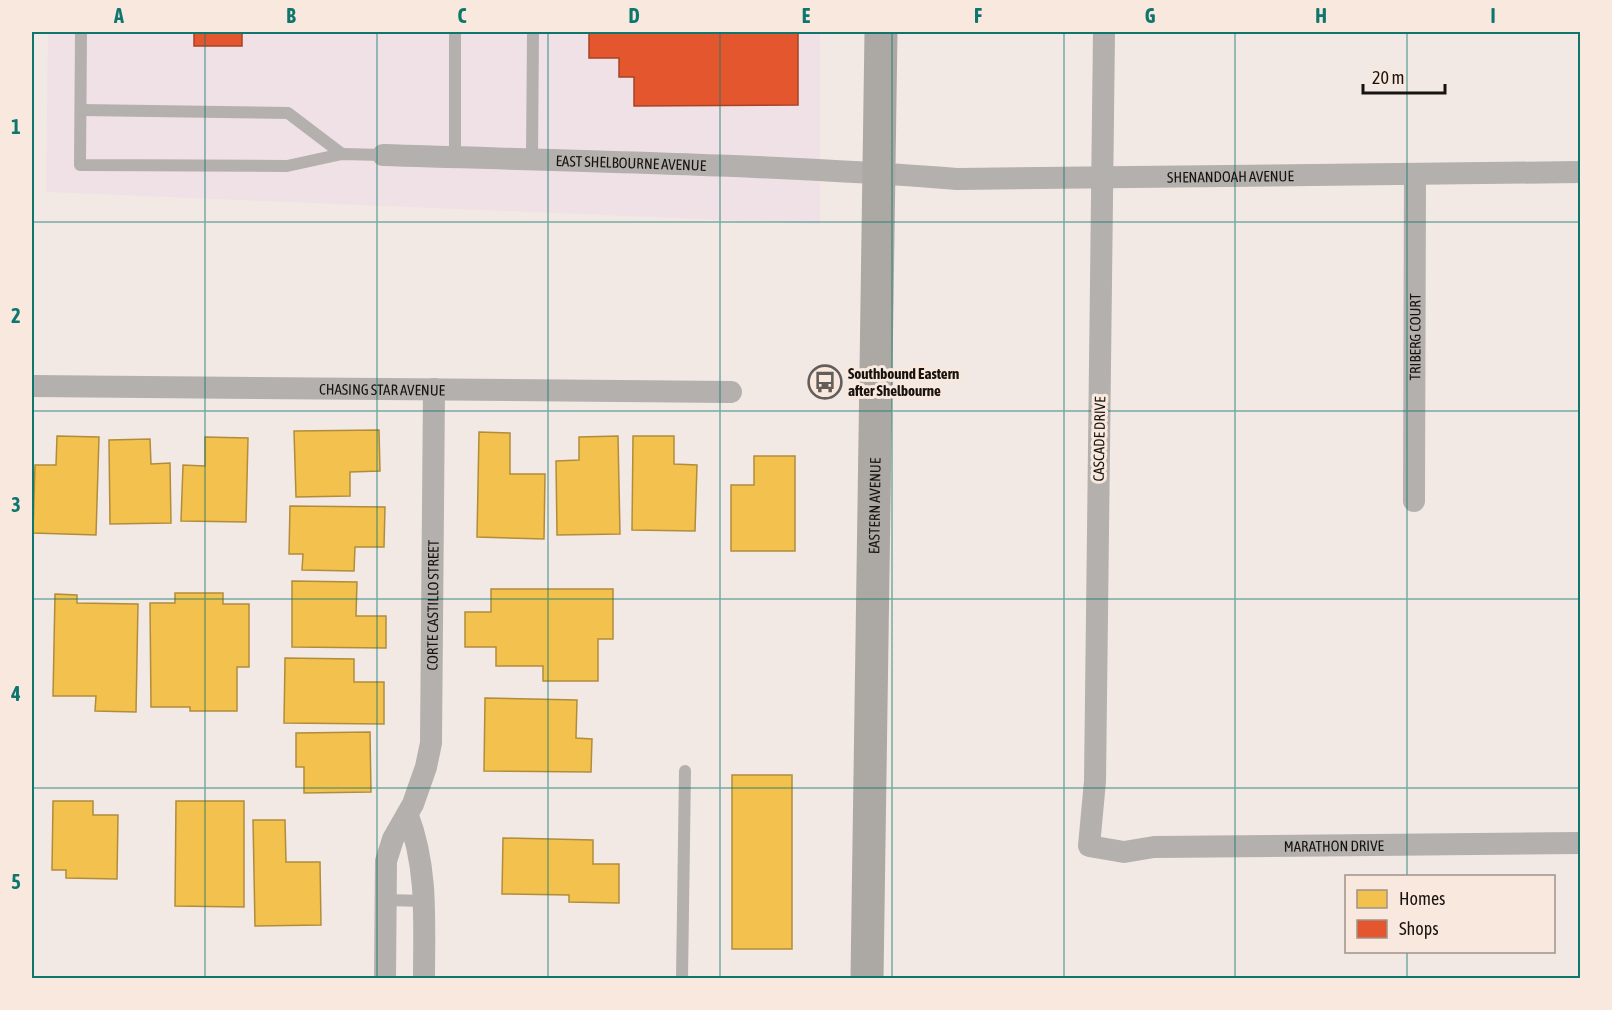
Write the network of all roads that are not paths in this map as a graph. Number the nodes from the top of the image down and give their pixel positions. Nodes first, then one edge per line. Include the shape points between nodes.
1 (81, 32) edge
2 (455, 32) edge
3 (533, 32) edge
4 (881, 32) edge
5 (1104, 32) edge
6 (81, 110) junction
7 (342, 154) junction
8 (383, 155) joint
9 (455, 157) junction
10 (532, 158) junction
11 (1581, 172) edge
12 (879, 173) junction
13 (1415, 175) junction
14 (1102, 178) junction
15 (32, 386) edge
16 (434, 389) junction
17 (731, 393) dead end
18 (1414, 501) dead end
19 (685, 771) dead end
20 (408, 816) junction
21 (1581, 843) edge
22 (1089, 846) joint
23 (386, 900) junction
24 (424, 901) junction
25 (385, 978) edge
26 (424, 978) edge
27 (682, 978) edge
28 (867, 978) edge

1 - 6 lane
2 - 9 lane
3 - 10 lane
4 - 12 main road, EASTERN AVENUE
5 - 14 street, CASCADE DRIVE
6 - 7 lane via 288,113
6 - 7 lane via 80,165 287,166
7 - 8 lane
8 - 9 street, EAST SHELBOURNE AVENUE
9 - 10 street, EAST SHELBOURNE AVENUE
10 - 12 street, EAST SHELBOURNE AVENUE
11 - 13 street, SHENANDOAH AVENUE
12 - 14 street, SHENANDOAH AVENUE via 957,179
12 - 28 main road, EASTERN AVENUE
13 - 14 street, SHENANDOAH AVENUE
13 - 18 street, TRIBERG COURT
14 - 22 street, CASCADE DRIVE via 1095,781
15 - 16 street, CHASING STAR AVENUE
16 - 17 street, CHASING STAR AVENUE
16 - 20 street, CORTE CASTILLO STREET via 430,743 426,767
19 - 27 lane
20 - 23 street, CORTE CASTILLO STREET via 393,839 386,861
20 - 24 street via 421,855
21 - 22 street, MARATHON DRIVE via 1154,847 1124,852
23 - 24 lane
23 - 25 street, CORTE CASTILLO STREET
24 - 26 street

